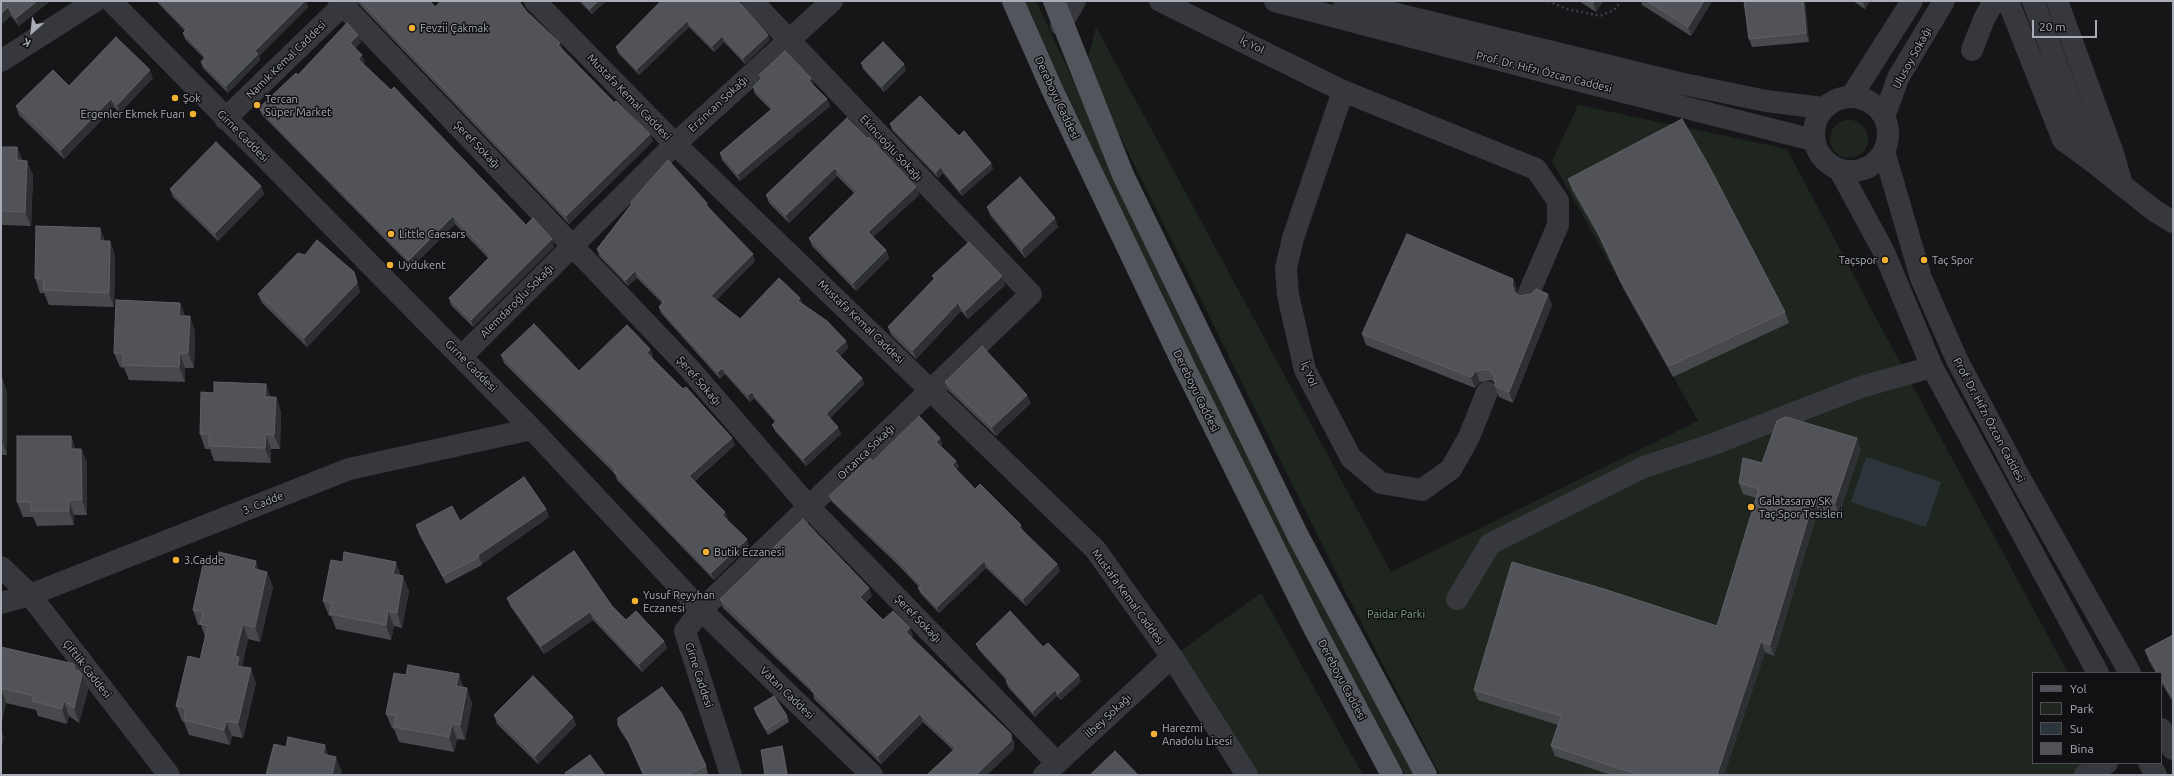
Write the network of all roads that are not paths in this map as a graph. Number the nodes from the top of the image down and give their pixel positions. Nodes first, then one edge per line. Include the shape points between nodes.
1 (95, 1) edge
2 (111, 1) edge
3 (535, 1) edge
4 (752, 1) edge
5 (832, 1) edge
6 (1013, 1) edge
7 (1054, 1) edge
8 (1075, 1) edge
9 (1160, 1) edge
10 (1275, 1) edge
11 (1344, 1) edge
12 (1912, 1) edge
13 (1944, 1) edge
14 (1994, 1) edge
15 (2008, 1) edge
16 (2033, 1) edge
17 (2057, 1) edge
18 (343, 3) edge
19 (1061, 25) junction
20 (788, 39) junction
21 (1972, 50) dead end
22 (1, 61) edge
23 (1343, 91) junction
24 (1851, 97) junction
25 (1823, 108) junction
26 (1884, 117) junction
27 (225, 118) junction
28 (1813, 140) junction
29 (675, 144) junction
30 (1884, 151) junction
31 (2093, 162) junction
32 (1839, 169) junction
33 (2122, 185) junction
34 (2173, 222) edge
35 (573, 245) junction
36 (1031, 294) joint
37 (1528, 295) edge
38 (461, 357) junction
39 (1932, 368) junction
40 (931, 390) junction
41 (1487, 392) dead end
42 (532, 429) junction
43 (809, 507) junction
44 (1, 567) edge
45 (30, 595) junction
46 (1457, 599) dead end
47 (1, 603) edge
48 (701, 610) junction
49 (1172, 657) junction
50 (2097, 672) edge
51 (2129, 672) edge
52 (2105, 764) edge
53 (2150, 764) edge
54 (1051, 769) edge
55 (169, 775) edge
56 (731, 775) edge
57 (872, 775) edge
58 (1247, 775) edge
59 (1392, 775) edge
60 (1426, 775) edge
61 (2085, 775) edge
62 (2156, 775) edge

1 - 22 street
2 - 27 street, Girne Caddesi
3 - 29 street, Mustafa Kemal Caddesi
4 - 20 street, Ekincioğlu Sokağı
5 - 20 street, Erzincan Sokağı
6 - 59 main road, Dereboyu Caddesi via 1051,87 1185,368 1312,624
7 - 19 main road
8 - 19 street
9 - 23 street, İç Yol
10 - 28 street, Prof. Dr. Hıfzı Özcan Caddesi
11 - 25 street, Prof. Dr. Hıfzı Özcan Caddesi via 1679,83 1766,101
12 - 24 street
13 - 26 street, Ulusoy Sokağı via 1898,78
14 - 21 street
15 - 31 street via 2063,140
16 - 31 street
17 - 33 street via 2113,152
18 - 27 street, Namık Kemal Caddesi
18 - 35 street, Şeref Sokağı
19 - 60 main road via 1123,175 1298,536
20 - 29 street, Erzincan Sokağı
20 - 36 street, Ekincioğlu Sokağı
23 - 37 street, İç Yol via 1536,169 1558,201 1558,225
23 - 41 street, İç Yol via 1293,238 1286,268 1288,295 1304,370 1351,458 1382,483 1422,490 1451,469 1469,437
24 - 25 street via 1844,97
24 - 26 street via 1867,101
25 - 28 street via 1813,128
26 - 30 street via 1889,132
27 - 38 street, Girne Caddesi
28 - 32 street via 1824,160
29 - 35 street, Erzincan Sokağı
29 - 40 street, Mustafa Kemal Caddesi
30 - 32 street via 1868,167 1857,171
30 - 51 street, Prof. Dr. Hıfzı Özcan Caddesi via 1921,278 1957,360 2022,482
31 - 33 street
32 - 39 street via 1884,252
33 - 34 street
35 - 38 street, Alemdaroğlu Sokağı
35 - 43 street, Şeref Sokağı via 688,367
36 - 40 street, Ortanca Sokağı
38 - 42 street, Girne Caddesi
39 - 46 street via 1862,386 1711,445 1644,467 1490,544
39 - 50 street
40 - 43 street, Ortanca Sokağı
40 - 49 street, Mustafa Kemal Caddesi via 1095,549
42 - 45 street, 3. Cadde via 349,469
42 - 48 street, Girne Caddesi
43 - 48 street, Ortanca Sokağı
43 - 54 street, Şeref Sokağı
44 - 45 street, Çiftlik Caddesi
45 - 47 street, 3. Cadde
45 - 55 street, Çiftlik Caddesi
48 - 56 street, Girne Caddesi via 685,631
48 - 57 street, Vatan Caddesi
49 - 54 street, İlbey Sokağı
49 - 58 street, Mustafa Kemal Caddesi
52 - 61 street
53 - 62 street

